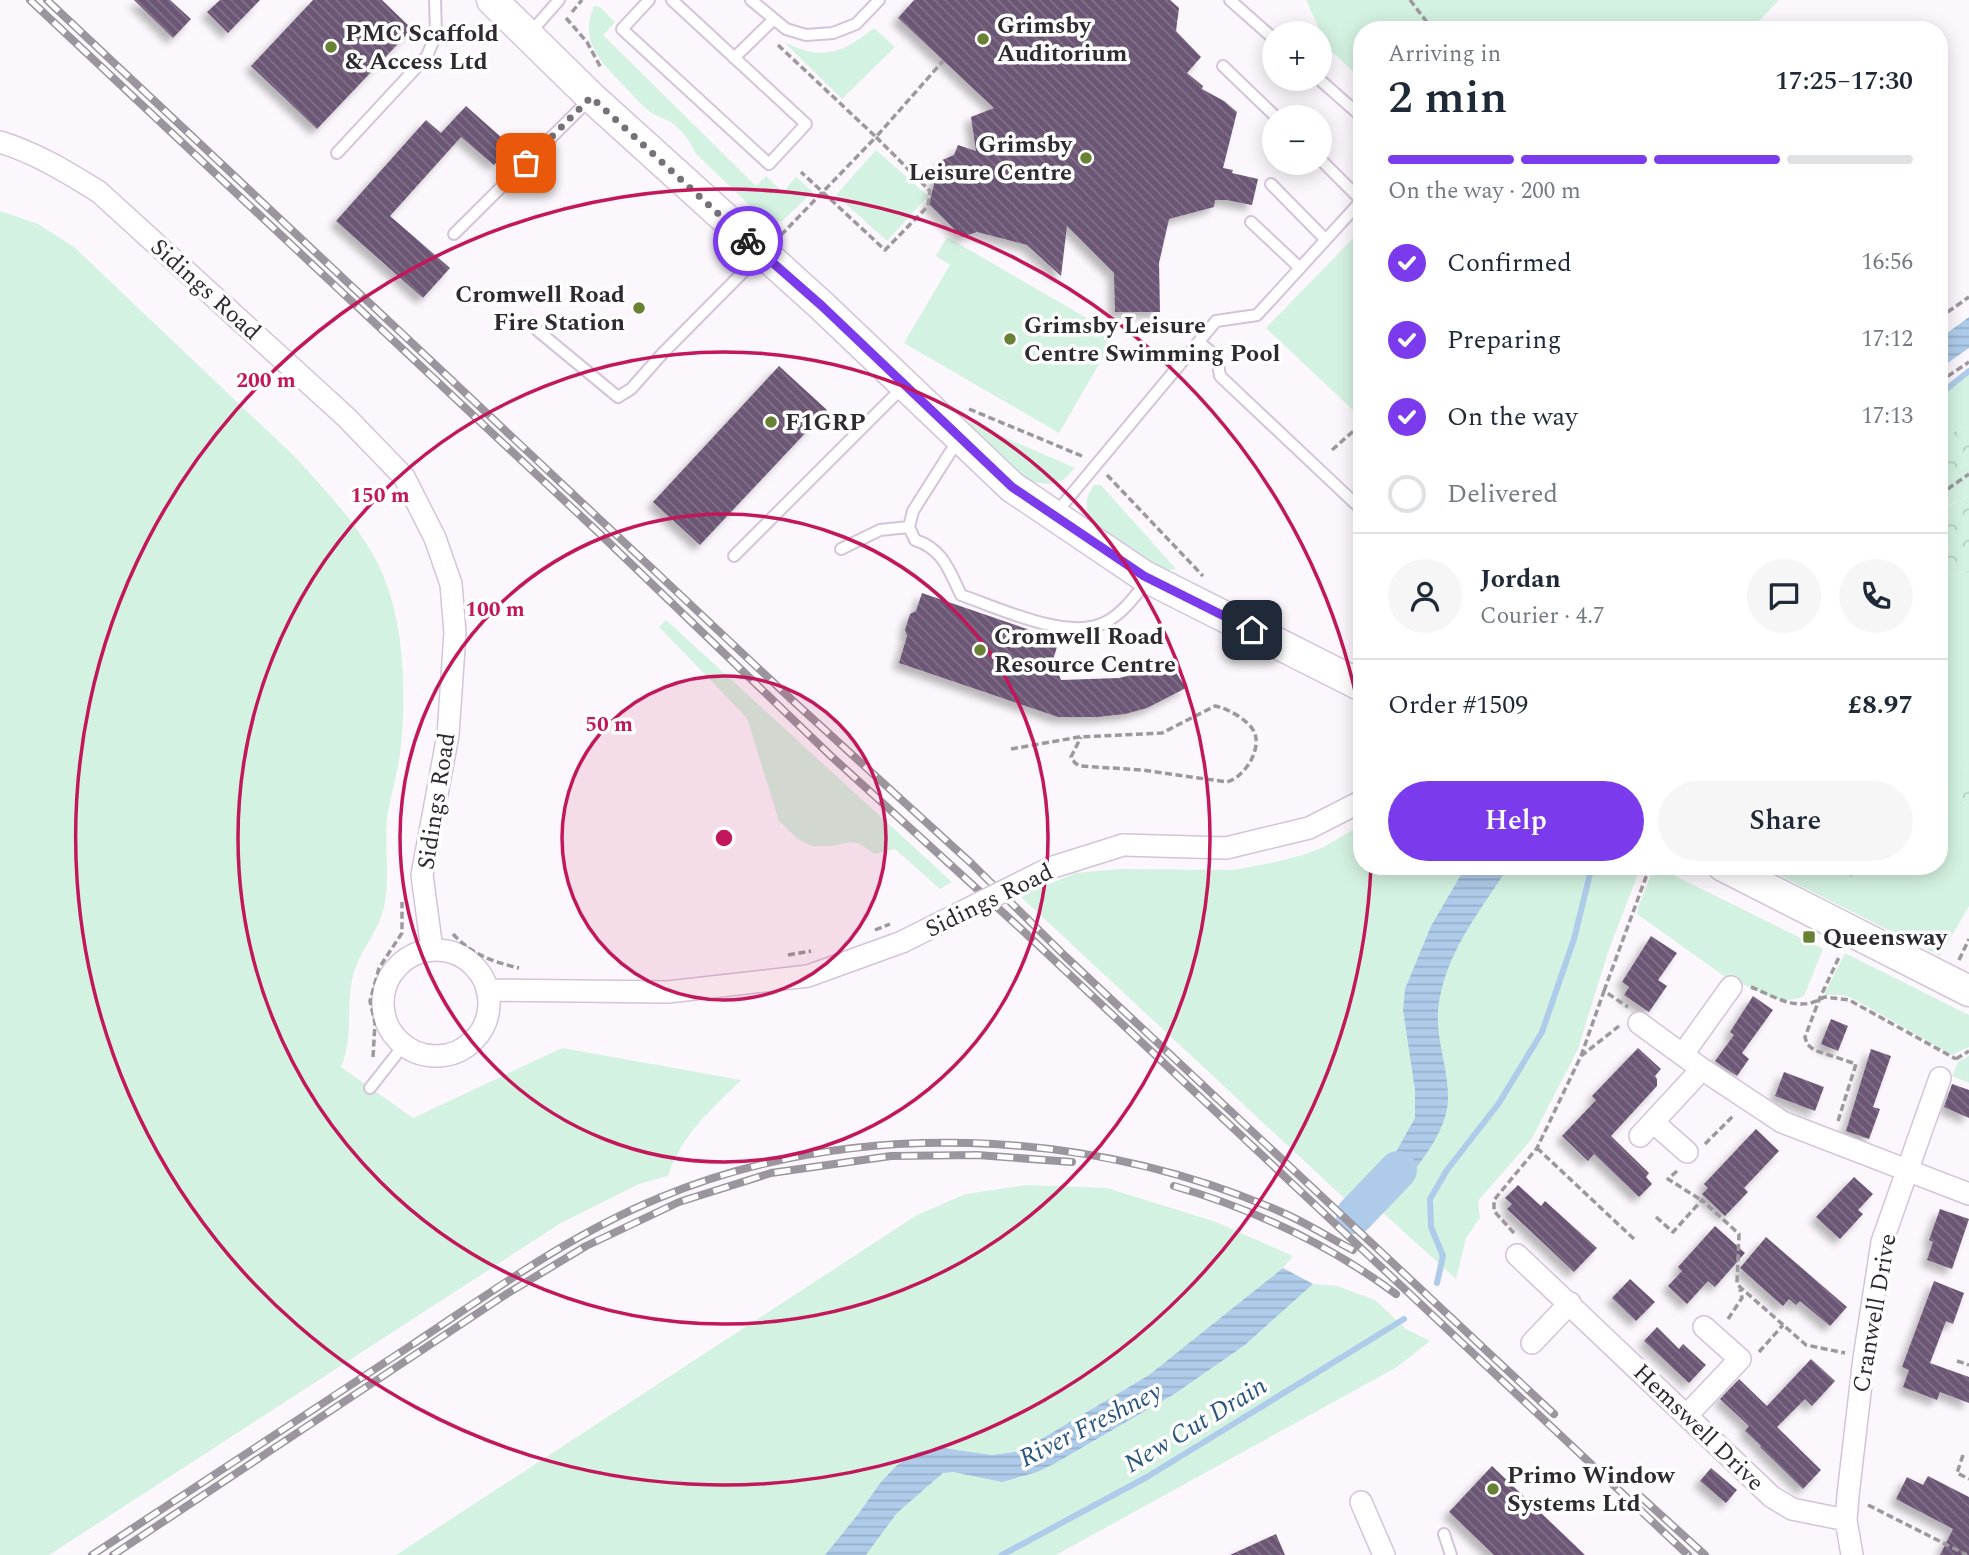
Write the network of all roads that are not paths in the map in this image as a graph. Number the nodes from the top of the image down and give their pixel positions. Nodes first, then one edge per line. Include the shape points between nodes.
1 (435, 0) edge
2 (492, 0) edge
3 (559, 0) edge
4 (649, 0) edge
5 (672, 0) edge
6 (751, 0) edge
7 (879, 0) edge
8 (1230, 0) edge
9 (774, 19) junction
10 (1262, 28) edge
11 (528, 35) junction
12 (734, 58) junction
13 (1223, 66) dead end
14 (1332, 90) edge
15 (591, 97) junction
16 (1264, 105) edge
17 (1353, 109) edge
18 (0, 142) edge
19 (337, 153) dead end
20 (1332, 171) edge
21 (1271, 184) dead end
22 (1353, 192) edge
23 (1353, 209) edge
24 (1251, 222) dead end
25 (454, 234) dead end
26 (1325, 239) junction
27 (762, 253) junction
28 (1300, 268) junction
29 (537, 330) dead end
30 (1199, 342) junction
31 (904, 386) junction
32 (960, 438) junction
33 (1353, 502) edge
34 (1054, 516) junction
35 (909, 527) junction
36 (841, 549) dead end
37 (734, 556) dead end
38 (1149, 579) junction
39 (1353, 681) edge
40 (1353, 806) edge
41 (1741, 875) edge
42 (432, 950) junction
43 (1731, 987) road end
44 (487, 990) junction
45 (1969, 991) edge
46 (1630, 1021) road end
47 (403, 1046) junction
48 (1683, 1054) junction
49 (1702, 1069) junction
50 (1940, 1078) dead end
51 (370, 1088) road end
52 (1687, 1152) dead end
53 (1908, 1171) junction
54 (1969, 1194) edge
55 (1517, 1255) road end
56 (1570, 1303) junction
57 (1709, 1332) road end
58 (1532, 1343) dead end
59 (1688, 1415) junction
60 (1361, 1502) dead end
61 (1846, 1520) junction
62 (1444, 1534) dead end
63 (1384, 1555) edge
64 (1451, 1555) edge
65 (1852, 1555) edge

1 - 19 lane via 436,34 427,56
2 - 11 street
3 - 11 lane
4 - 12 lane via 622,29 769,164 806,124
5 - 12 lane
6 - 9 lane
7 - 9 lane via 856,24 833,33 806,35 786,29
8 - 10 lane
9 - 12 lane
11 - 15 street
13 - 16 lane
14 - 17 lane
15 - 25 lane
15 - 27 street
18 - 42 street, Sidings Road via 59,167 99,192 346,417 404,477 435,538 451,583 455,633 448,735 422,875
20 - 22 lane
21 - 26 lane
23 - 26 lane
24 - 28 lane
26 - 28 lane
27 - 29 lane via 631,389 618,397
27 - 31 street
28 - 30 lane via 1257,314 1216,321
30 - 33 lane via 1217,357 1220,376
30 - 34 lane
31 - 32 street
31 - 37 lane
32 - 34 street via 1012,487
32 - 35 lane via 913,511
34 - 38 street
35 - 36 lane via 880,530
35 - 38 lane via 915,540 930,545 948,567 961,595 1057,628 1103,624
38 - 39 street
40 - 44 street, Sidings Road, bridge via 1309,828 1226,848 1123,845 1051,868 902,942 808,976 668,992
41 - 45 street
42 - 44 street via 466,960
42 - 47 street via 399,965 384,991 387,1021
43 - 48 street
44 - 47 street via 489,1008 473,1041 453,1054 434,1056
46 - 48 street
47 - 51 lane
48 - 49 street
49 - 52 street via 1646,1129
49 - 53 street via 1782,1122
50 - 53 street, Cranwell Drive
53 - 54 street
53 - 61 street, Cranwell Drive via 1882,1242
55 - 56 street, Hemswell Drive
56 - 58 street
56 - 59 street, Hemswell Drive
57 - 59 street via 1740,1359
59 - 61 street, Hemswell Drive via 1772,1497 1792,1509
60 - 63 street
61 - 65 street, Cranwell Drive
62 - 64 lane

